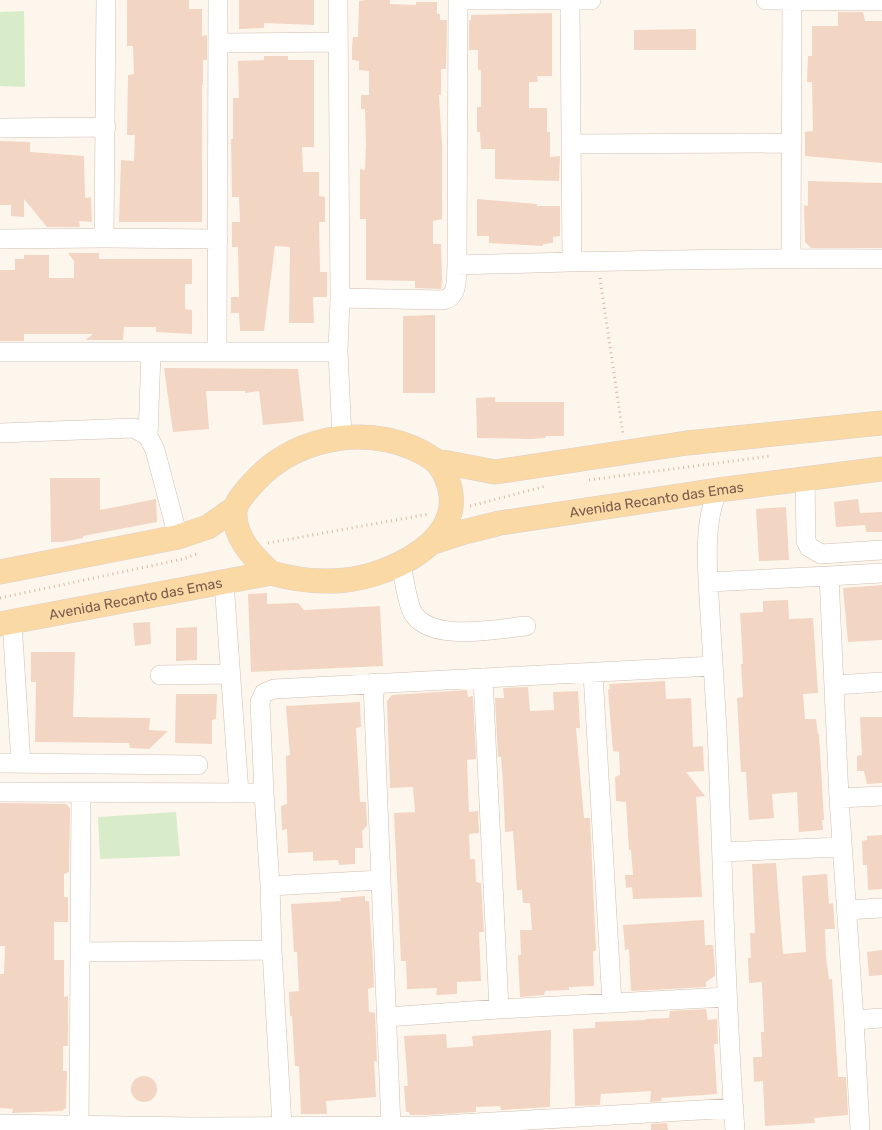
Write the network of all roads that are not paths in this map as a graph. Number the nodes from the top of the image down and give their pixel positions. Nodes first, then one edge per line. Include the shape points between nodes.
1 (106, 0) edge
2 (218, 0) edge
3 (338, 0) edge
4 (458, 0) edge
5 (590, 0) edge
6 (766, 0) edge
7 (792, 0) edge
8 (570, 1) edge
9 (882, 1) edge
10 (338, 42) junction
11 (219, 43) junction
12 (106, 127) junction
13 (0, 128) edge
14 (790, 143) junction
15 (571, 144) junction
16 (104, 238) junction
17 (0, 239) edge
18 (218, 240) junction
19 (791, 258) junction
20 (882, 259) edge
21 (572, 261) junction
22 (457, 265) junction
23 (340, 298) junction
24 (0, 352) edge
25 (152, 352) junction
26 (217, 352) junction
27 (338, 352) junction
28 (882, 423) edge
29 (0, 433) edge
30 (148, 436) junction
31 (342, 436) junction
32 (437, 462) junction
33 (882, 469) edge
34 (805, 479) junction
35 (718, 490) junction
36 (693, 494) junction
37 (235, 508) junction
38 (708, 521) junction
39 (178, 537) junction
40 (806, 541) junction
41 (433, 542) junction
42 (882, 550) edge
43 (401, 564) junction
44 (0, 569) edge
45 (882, 573) edge
46 (271, 574) junction
47 (829, 576) junction
48 (809, 578) junction
49 (224, 582) junction
50 (709, 582) junction
51 (6, 623) edge
52 (526, 626) dead end
53 (713, 666) junction
54 (593, 673) junction
55 (230, 674) junction
56 (160, 675) dead end
57 (483, 678) junction
58 (882, 682) edge
59 (372, 683) junction
60 (835, 685) junction
61 (0, 763) edge
62 (21, 764) junction
63 (198, 765) dead end
64 (0, 792) edge
65 (239, 793) junction
66 (264, 793) junction
67 (81, 794) junction
68 (882, 796) edge
69 (839, 798) junction
70 (842, 847) junction
71 (722, 852) junction
72 (380, 880) junction
73 (270, 886) junction
74 (882, 908) edge
75 (846, 910) junction
76 (272, 950) junction
77 (80, 952) junction
78 (728, 997) junction
79 (612, 1004) junction
80 (499, 1009) junction
81 (387, 1017) junction
82 (882, 1018) edge
83 (854, 1020) junction
84 (734, 1108) junction
85 (0, 1124) edge
86 (282, 1126) junction
87 (79, 1127) edge
88 (391, 1127) junction
89 (191, 1128) edge
90 (426, 1128) edge
91 (736, 1130) edge
92 (860, 1130) edge

1 - 12 street
2 - 11 street
3 - 10 street
4 - 8 street
4 - 22 street
5 - 8 street
6 - 7 street
7 - 9 street
7 - 14 street
8 - 15 street
10 - 11 street
10 - 23 street
11 - 18 street
12 - 13 street
12 - 16 street
14 - 15 street
14 - 19 street
15 - 21 street
16 - 17 street
16 - 18 street
18 - 26 street
19 - 20 street
19 - 21 street
21 - 22 street
22 - 23 street via 454,291 447,300
23 - 27 street
24 - 25 street
25 - 26 street
25 - 30 street
26 - 27 street
27 - 31 street
28 - 32 main road via 687,443 495,472
29 - 30 street via 134,428
30 - 39 street via 155,450
31 - 32 main road via 395,441 421,451
31 - 37 main road via 309,445 270,466 248,488
32 - 41 main road via 450,485 452,499 446,523
33 - 34 main road, Avenida Recanto das Emas
34 - 35 main road, Avenida Recanto das Emas
34 - 40 street
35 - 36 main road, Avenida Recanto das Emas
35 - 38 street
36 - 38 street
36 - 41 main road, Avenida Recanto das Emas via 500,523
37 - 39 main road via 208,527
37 - 46 main road via 237,529 245,547
38 - 50 street
39 - 44 main road
40 - 42 street via 809,547 821,554
40 - 48 street
41 - 43 main road
43 - 46 main road via 348,580 314,582
43 - 52 street via 412,610 425,626 465,632
45 - 47 street
46 - 49 main road, Avenida Recanto das Emas
47 - 48 street
47 - 60 street
48 - 50 street
49 - 51 main road, Avenida Recanto das Emas
49 - 55 street
50 - 53 street
51 - 62 street
53 - 54 street
53 - 71 street
54 - 57 street
54 - 79 street
55 - 56 street
55 - 65 street
57 - 59 street
57 - 80 street
58 - 60 street
59 - 66 street via 274,689 264,693 260,702
59 - 72 street
60 - 69 street
61 - 62 street
62 - 63 street
64 - 67 street
65 - 66 street
65 - 67 street
66 - 73 street
67 - 77 street
68 - 69 street
69 - 70 street
70 - 71 street
70 - 75 street
71 - 78 street
72 - 73 street
72 - 81 street
73 - 76 street
74 - 75 street
75 - 83 street
76 - 77 street
76 - 86 street
77 - 87 street
78 - 79 street
78 - 84 street
79 - 80 street
80 - 81 street
81 - 88 street
82 - 83 street
83 - 92 street
84 - 90 street
84 - 91 street
85 - 87 street
86 - 88 street
86 - 89 street
87 - 89 street
88 - 90 street

